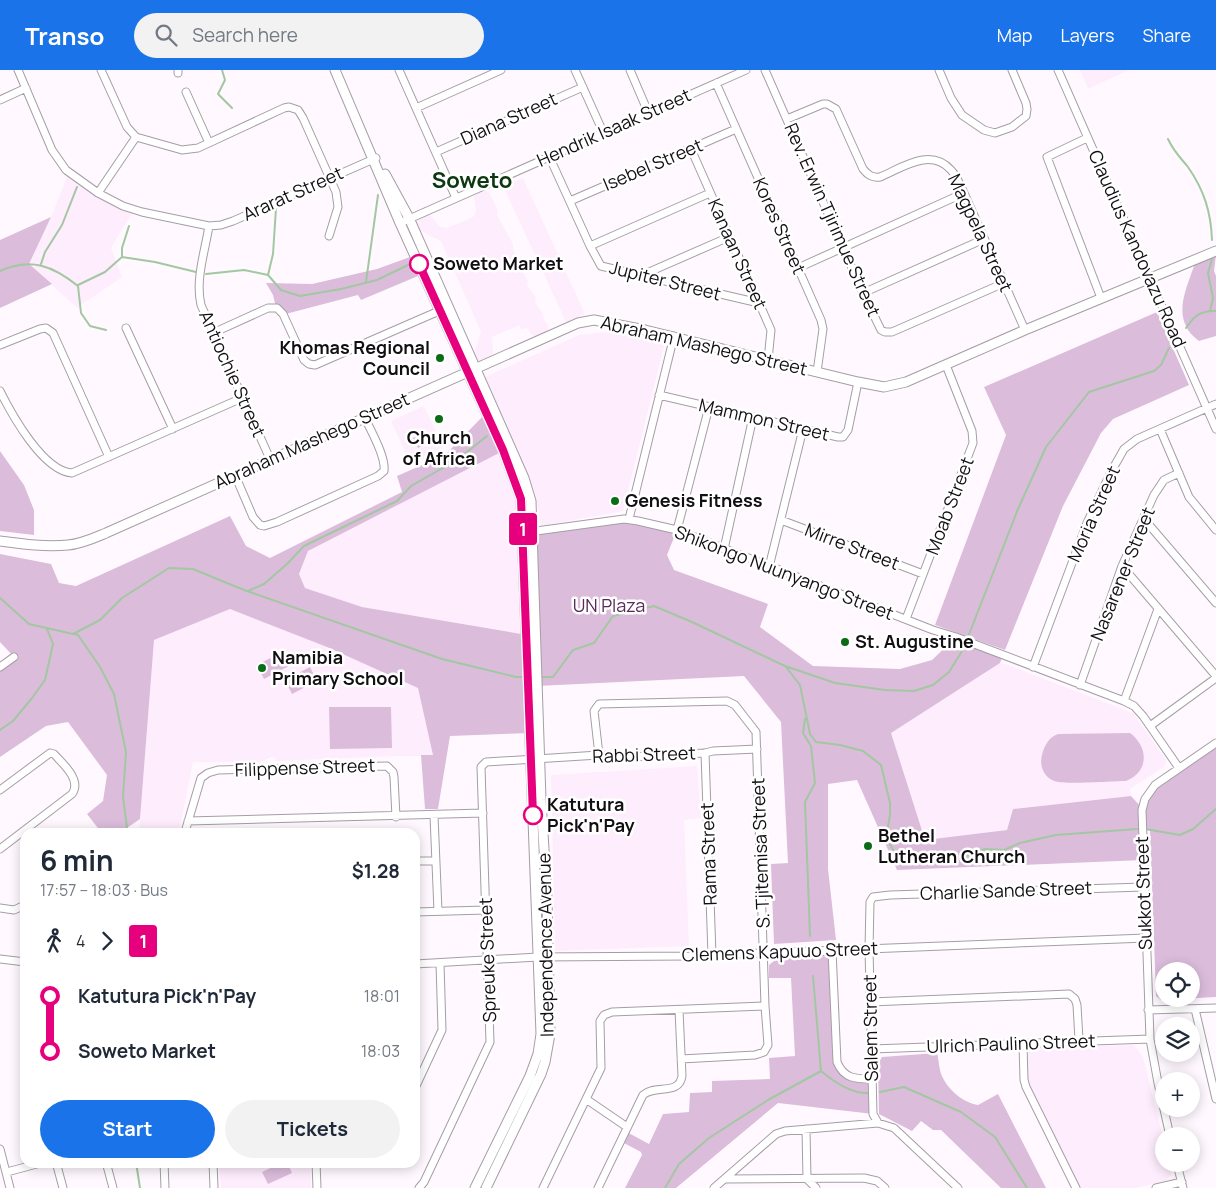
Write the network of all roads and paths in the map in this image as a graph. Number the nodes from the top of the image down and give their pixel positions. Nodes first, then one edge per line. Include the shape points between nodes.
1 (18, 70) edge
2 (101, 70) edge
3 (335, 70) edge
4 (399, 70) edge
5 (501, 70) edge
6 (575, 70) edge
7 (630, 70) edge
8 (746, 70) edge
9 (765, 70) edge
10 (940, 70) edge
11 (1012, 70) edge
12 (1058, 70) edge
13 (716, 83) junction
14 (583, 87) junction
15 (26, 88) junction
16 (186, 92) dead end
17 (0, 100) edge
18 (416, 108) junction
19 (648, 112) junction
20 (787, 119) junction
21 (736, 129) junction
22 (603, 132) junction
23 (136, 137) junction
24 (1087, 138) junction
25 (209, 143) junction
26 (691, 149) junction
27 (436, 152) junction
28 (549, 156) junction
29 (374, 157) junction
30 (329, 178) junction
31 (98, 193) junction
32 (710, 193) junction
33 (964, 194) junction
34 (456, 198) junction
35 (570, 201) junction
36 (405, 221) junction
37 (209, 226) junction
38 (329, 236) dead end
39 (729, 237) junction
40 (984, 239) junction
41 (590, 246) junction
42 (843, 247) junction
43 (1216, 251) edge
44 (798, 268) junction
45 (640, 276) junction
46 (1150, 277) junction
47 (1004, 283) junction
48 (863, 293) junction
49 (1101, 298) junction
50 (759, 304) junction
51 (438, 307) junction
52 (126, 328) dead end
53 (1025, 330) junction
54 (213, 333) junction
55 (674, 336) junction
56 (0, 344) edge
57 (768, 360) junction
58 (946, 365) junction
59 (473, 371) junction
60 (817, 372) junction
61 (858, 382) junction
62 (0, 391) edge
63 (659, 395) junction
64 (242, 398) junction
65 (1216, 404) edge
66 (709, 407) junction
67 (1207, 408) junction
68 (753, 417) junction
69 (365, 418) junction
70 (173, 429) junction
71 (803, 429) junction
72 (1160, 429) junction
73 (1216, 429) edge
74 (109, 457) junction
75 (270, 459) junction
76 (1179, 473) junction
77 (235, 475) junction
78 (1144, 518) junction
79 (629, 519) junction
80 (781, 520) junction
81 (677, 530) junction
82 (1216, 530) edge
83 (528, 532) junction
84 (0, 541) edge
85 (724, 549) junction
86 (1122, 566) junction
87 (769, 567) junction
88 (923, 574) junction
89 (1216, 603) edge
90 (1158, 609) junction
91 (906, 619) junction
92 (14, 657) dead end
93 (0, 667) edge
94 (1033, 667) junction
95 (1216, 677) edge
96 (1080, 685) junction
97 (1124, 701) junction
98 (1150, 726) junction
99 (1216, 743) edge
100 (757, 749) junction
101 (705, 753) junction
102 (599, 755) junction
103 (536, 760) junction
104 (1180, 768) junction
105 (0, 790) edge
106 (483, 813) junction
107 (434, 816) junction
108 (396, 817) junction
109 (188, 821) junction
110 (27, 828) edge
111 (186, 828) edge
112 (20, 834) edge
113 (0, 849) edge
114 (436, 860) junction
115 (420, 861) edge
116 (1144, 886) junction
117 (870, 902) joint
118 (20, 907) edge
119 (0, 908) edge
120 (486, 910) junction
121 (438, 911) junction
122 (420, 912) edge
123 (1146, 938) junction
124 (869, 949) junction
125 (832, 950) junction
126 (764, 953) junction
127 (712, 955) junction
128 (538, 957) junction
129 (548, 957) junction
130 (0, 959) edge
131 (20, 961) edge
132 (488, 961) junction
133 (440, 963) junction
134 (420, 964) edge
135 (870, 1002) junction
136 (765, 1006) junction
137 (1195, 1008) junction
138 (1216, 1008) edge
139 (679, 1010) junction
140 (1148, 1010) junction
141 (1150, 1039) junction
142 (1079, 1040) junction
143 (1023, 1044) junction
144 (872, 1049) junction
145 (681, 1059) junction
146 (420, 1077) edge
147 (872, 1079) junction
148 (586, 1099) junction
149 (1216, 1099) edge
150 (878, 1123) junction
151 (627, 1127) junction
152 (1168, 1127) edge
153 (806, 1129) junction
154 (0, 1149) edge
155 (22, 1168) edge
156 (58, 1168) edge
157 (108, 1168) edge
158 (164, 1168) edge
159 (213, 1168) edge
160 (316, 1168) edge
161 (7, 1172) junction
162 (1179, 1172) edge
163 (725, 1179) junction
164 (807, 1179) junction
165 (1183, 1185) edge
166 (10, 1188) edge
167 (63, 1188) edge
168 (113, 1188) edge
169 (165, 1188) edge
170 (214, 1188) edge
171 (317, 1188) edge
172 (419, 1188) edge
173 (475, 1188) edge
174 (486, 1188) edge
175 (542, 1188) edge
176 (598, 1188) edge
177 (714, 1188) edge
178 (816, 1188) edge
179 (885, 1188) edge
180 (958, 1188) edge
181 (1076, 1188) edge
182 (1156, 1188) edge

1 - 15 street
2 - 23 street via 127,127
3 - 29 main road, Independence Avenue
4 - 18 street
5 - 18 street
6 - 14 street
7 - 19 street
8 - 13 street, Hendrik Isaak Street
9 - 20 street, Rev. Erwin Tjirimue Street
10 - 11 street via 962,115 984,130 995,132 1012,127 1026,116 1026,102
12 - 24 street, Claudius Kandovazu Road
13 - 19 street, Hendrik Isaak Street
13 - 21 street, Kores Street
14 - 22 street
14 - 27 street, Diana Street
15 - 17 street
15 - 31 street via 58,161
16 - 25 street
18 - 27 street
19 - 22 street, Hendrik Isaak Street
20 - 33 street, Magpela Street via 827,104 836,109 867,173 880,178 918,160 932,159 950,168
20 - 42 street, Rev. Erwin Tjirimue Street
21 - 26 street, Isebel Street
21 - 44 street, Kores Street
22 - 28 street, Hendrik Isaak Street
23 - 25 street via 182,150 194,150
23 - 31 street
24 - 46 street, Claudius Kandovazu Road
24 - 49 street via 1047,157
25 - 30 street via 284,108 294,108 300,113
26 - 32 street, Kanaan Street
26 - 35 street, Isebel Street
27 - 34 street
28 - 34 street, Hendrik Isaak Street
28 - 35 street, Jupiter Street
29 - 30 street, Ararat Street
29 - 36 main road, Independence Avenue
30 - 37 street, Ararat Street via 233,221
30 - 38 street via 336,192 338,207
31 - 37 street via 130,209
32 - 39 street, Kanaan Street
32 - 41 street
33 - 40 street, Magpela Street
33 - 42 street
34 - 36 street, Hendrik Isaak Street
35 - 41 street, Jupiter Street
36 - 51 main road, Independence Avenue
36 - 59 main road, Independence Avenue
37 - 54 street, Antiochie Street via 199,293
39 - 45 street
39 - 50 street, Kanaan Street
40 - 47 street, Magpela Street
40 - 48 street
41 - 45 street, Jupiter Street via 601,266
42 - 44 street
42 - 48 street, Rev. Erwin Tjirimue Street
43 - 46 main road, Abraham Mashego Street
44 - 60 street, Kores Street via 822,325
45 - 50 street, Jupiter Street
46 - 49 main road, Abraham Mashego Street
46 - 67 street, Claudius Kandovazu Road
47 - 48 street, Rev. Erwin Tjirimue Street via 888,333 878,326
47 - 53 street, Magpela Street
49 - 53 main road, Abraham Mashego Street
50 - 57 street, Kanaan Street via 771,332
51 - 54 street via 315,365 304,360 283,314 277,308 268,308
51 - 59 main road, Independence Avenue
52 - 70 street
53 - 58 main road, Abraham Mashego Street
54 - 64 street, Antiochie Street
55 - 57 main road, Abraham Mashego Street
55 - 59 main road, Abraham Mashego Street via 594,320 578,323
55 - 63 street
56 - 74 street via 40,329 46,328 53,333
57 - 60 main road, Abraham Mashego Street
58 - 61 main road, Abraham Mashego Street via 896,386
58 - 88 street, Moab Street via 972,431 973,443
59 - 69 main road, Abraham Mashego Street
59 - 83 main road, Independence Avenue via 527,487 531,501
60 - 61 main road, Abraham Mashego Street
61 - 71 street, Mammon Street via 846,434 835,437
62 - 74 street via 22,431 60,470 72,473
63 - 66 street, Mammon Street
63 - 79 street
64 - 70 street
64 - 75 street, Antiochie Street
65 - 67 street, Moria Street
66 - 68 street, Mammon Street
66 - 81 street
67 - 72 street, Moria Street
67 - 73 street, Claudius Kandovazu Road
68 - 71 street, Mammon Street
68 - 85 street
69 - 75 main road, Abraham Mashego Street
69 - 77 street via 382,458 384,472 277,522 264,526 256,521
70 - 74 street
71 - 80 street
72 - 76 street
72 - 94 street, Moria Street via 1128,445 1111,472 1087,523
75 - 77 main road, Abraham Mashego Street
76 - 78 street, Nasarener Street via 1164,480
76 - 82 street via 1189,497
77 - 84 main road, Abraham Mashego Street via 86,541 45,546
78 - 86 street, Nasarener Street
78 - 89 street
79 - 81 street, Shikongo Nuunyango Street
79 - 83 street, Shikongo Nuunyango Street
80 - 87 street
80 - 88 street, Mirre Street
81 - 85 street, Shikongo Nuunyango Street
83 - 103 main road, Independence Avenue
85 - 87 street, Shikongo Nuunyango Street
86 - 90 street
86 - 96 street, Nasarener Street
87 - 91 street, Shikongo Nuunyango Street
88 - 91 street, Moab Street
90 - 95 street
90 - 97 street
91 - 94 street, Shikongo Nuunyango Street
92 - 93 street
94 - 96 street, Shikongo Nuunyango Street
95 - 98 street
96 - 97 street, Shikongo Nuunyango Street
97 - 98 street, Shikongo Nuunyango Street via 1138,710
98 - 104 street, Shikongo Nuunyango Street
99 - 104 street, Sukkot Street
100 - 101 street, Rabbi Street
100 - 102 street, S. Tjitemisa Street via 755,730 728,701 599,704 594,710
100 - 126 street, S. Tjitemisa Street
101 - 102 street, Rabbi Street via 630,757
101 - 127 street, Rama Street
102 - 103 street, Rabbi Street
103 - 106 street, Spreuke Street via 483,764
103 - 128 main road, Independence Avenue
103 - 129 main road, Independence Avenue via 547,898
104 - 116 street, Sukkot Street via 1155,785 1145,799 1142,810
105 - 110 street via 50,753 73,777 76,784 72,794
106 - 107 street
106 - 120 street, Spreuke Street
107 - 108 street
107 - 114 street
108 - 109 street
108 - 109 street, Filippense Street via 394,777 386,766 218,770 201,778
109 - 111 street
112 - 113 street
114 - 115 street
114 - 121 street
116 - 117 street, Charlie Sande Street via 877,896
116 - 123 street, Sukkot Street
117 - 124 street, Salem Street
118 - 119 street via 14,910
120 - 121 street
120 - 132 street, Spreuke Street
121 - 122 street
123 - 124 street, Clemens Kapuuo Street
123 - 140 street, Sukkot Street
124 - 125 street, Clemens Kapuuo Street
124 - 135 street, Salem Street
125 - 126 street, Clemens Kapuuo Street
125 - 147 street via 837,1062 849,1077
126 - 127 street, Clemens Kapuuo Street
126 - 136 street, S. Tjitemisa Street
127 - 129 street, Clemens Kapuuo Street
128 - 129 street, Clemens Kapuuo Street
128 - 132 street, Clemens Kapuuo Street
128 - 173 main road, Independence Avenue via 541,1034 538,1054
129 - 174 main road, Independence Avenue via 550,1034 545,1062
130 - 131 street
132 - 133 street, Clemens Kapuuo Street
132 - 172 street, Spreuke Street via 490,1045
133 - 134 street, Clemens Kapuuo Street
133 - 146 street via 442,1030
135 - 142 street via 1069,994 1077,1005
135 - 144 street, Salem Street
136 - 139 street
136 - 145 street, S. Tjitemisa Street via 769,1041 764,1052
137 - 138 street
137 - 140 street
137 - 149 street
139 - 145 street
139 - 148 street via 604,1015 600,1020 602,1065
140 - 141 street, Sukkot Street
141 - 142 street, Ulrich Paulino Street
141 - 152 street, Sukkot Street
142 - 143 street, Ulrich Paulino Street
143 - 144 street, Ulrich Paulino Street
143 - 181 street via 1026,1087
144 - 147 street, Salem Street
145 - 151 street via 681,1083 676,1087 645,1093
147 - 150 street, Salem Street via 873,1114
148 - 151 street
148 - 175 street
150 - 153 street
150 - 180 street via 894,1128
151 - 176 street
153 - 163 street via 776,1134
153 - 164 street
154 - 161 street
155 - 161 street
156 - 167 street
157 - 168 street
158 - 169 street
159 - 170 street
160 - 171 street
161 - 166 street
162 - 165 street
163 - 164 street
163 - 177 street
164 - 178 street
164 - 179 street via 868,1179
165 - 182 street

